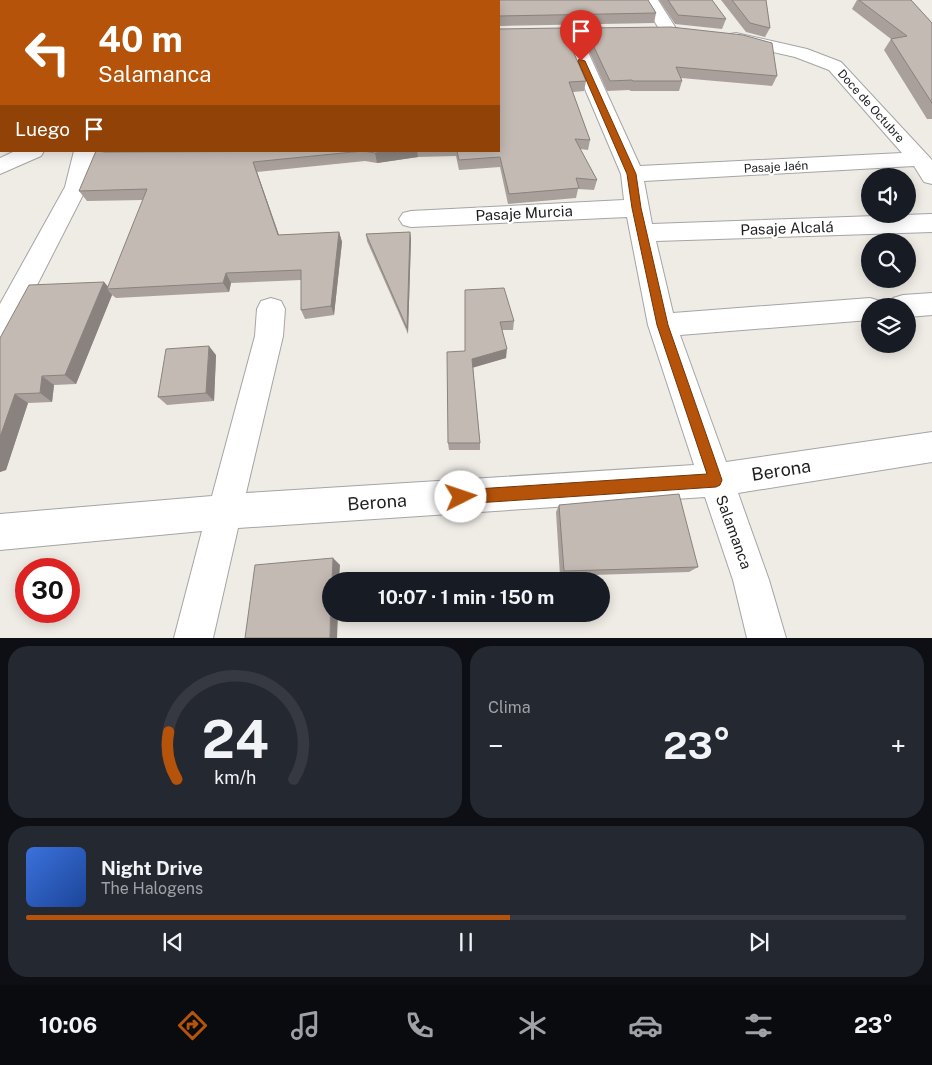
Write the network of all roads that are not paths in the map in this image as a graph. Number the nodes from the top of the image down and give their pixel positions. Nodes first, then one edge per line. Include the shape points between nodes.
1 (650, 0) edge
2 (648, 30) edge
3 (570, 31) dead end
4 (729, 32) edge
5 (31, 152) edge
6 (85, 152) edge
7 (0, 167) edge
8 (926, 168) edge
9 (632, 174) junction
10 (411, 219) dead end
11 (639, 220) junction
12 (932, 223) edge
13 (932, 304) edge
14 (916, 305) edge
15 (271, 309) dead end
16 (861, 310) edge
17 (662, 325) junction
18 (0, 330) edge
19 (932, 447) edge
20 (716, 480) junction
21 (226, 512) junction
22 (0, 532) edge
23 (193, 638) edge
24 (767, 638) edge

1 - 2 street via 677,31
3 - 9 street, Salamanca
4 - 8 street, Doce de Octubre via 834,66
5 - 7 street
6 - 18 street via 76,187
8 - 9 street, Pasaje Jaén
9 - 11 street, Salamanca
10 - 11 street, Pasaje Murcia
11 - 12 street, Pasaje Alcalá
11 - 17 street, Salamanca
13 - 14 street
15 - 21 street via 269,336
16 - 17 street
17 - 20 street, Salamanca
19 - 20 street, Berona
20 - 21 street, Berona
20 - 24 street, Salamanca via 751,580
21 - 22 street, Berona
21 - 23 street

